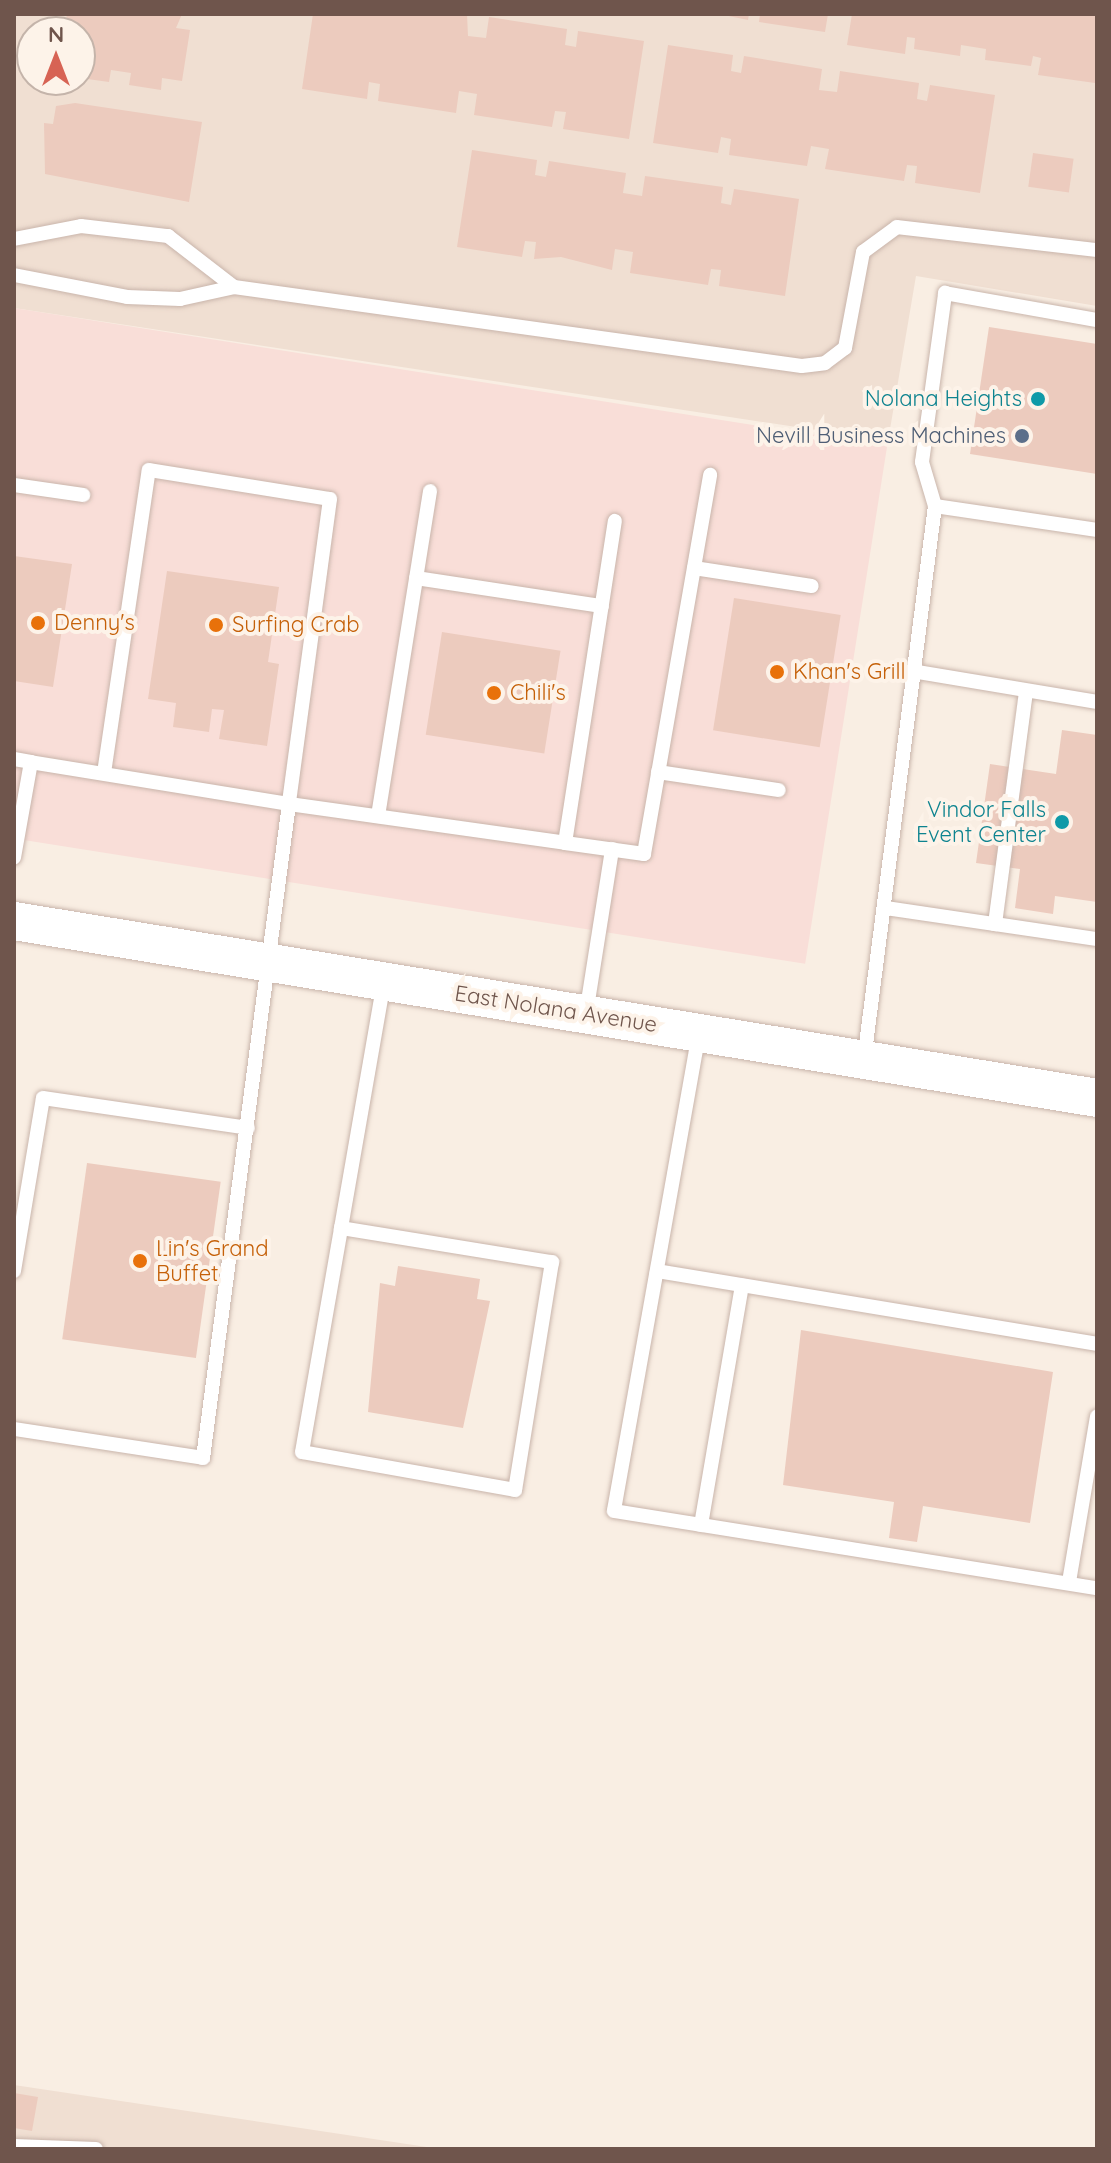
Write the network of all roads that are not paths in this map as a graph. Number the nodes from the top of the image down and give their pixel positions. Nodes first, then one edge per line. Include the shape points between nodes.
1 (14, 239) edge
2 (1097, 250) edge
3 (14, 275) edge
4 (234, 287) junction
5 (1097, 320) edge
6 (710, 475) dead end
7 (14, 485) edge
8 (430, 491) dead end
9 (83, 495) dead end
10 (935, 506) junction
11 (615, 521) dead end
12 (1097, 530) edge
13 (694, 568) junction
14 (416, 578) junction
15 (812, 586) dead end
16 (602, 606) junction
17 (918, 672) junction
18 (1026, 691) junction
19 (1097, 702) edge
20 (14, 759) edge
21 (31, 762) junction
22 (658, 772) junction
23 (104, 773) junction
24 (779, 790) dead end
25 (289, 804) junction
26 (378, 816) junction
27 (565, 843) junction
28 (612, 849) junction
29 (14, 857) edge
30 (886, 908) junction
31 (14, 921) edge
32 (995, 924) junction
33 (1097, 939) edge
34 (270, 962) junction
35 (384, 981) junction
36 (586, 1014) junction
37 (700, 1033) junction
38 (864, 1060) junction
39 (1097, 1098) edge
40 (248, 1128) junction
41 (341, 1228) junction
42 (14, 1271) edge
43 (657, 1271) junction
44 (742, 1285) junction
45 (1097, 1344) edge
46 (1097, 1416) edge
47 (14, 1429) edge
48 (701, 1525) junction
49 (1069, 1582) junction
50 (1097, 1588) edge
51 (14, 2146) edge
52 (96, 2149) edge

1 - 4 lane via 81,226 168,236
2 - 4 lane via 897,227 863,252 845,348 825,363 802,366
3 - 4 lane via 127,297 180,299
5 - 10 lane via 945,293 922,462
6 - 13 lane
7 - 9 lane
8 - 14 lane
10 - 12 lane
10 - 17 lane
11 - 16 lane
13 - 15 lane
13 - 22 lane
14 - 16 lane
14 - 26 lane
16 - 27 lane
17 - 18 lane
17 - 30 lane
18 - 19 lane
18 - 32 lane
20 - 21 lane
21 - 23 lane
21 - 29 lane
22 - 24 lane
22 - 28 lane via 644,854
23 - 25 lane
23 - 25 lane via 149,470 330,499
25 - 26 lane
25 - 34 lane
26 - 27 lane
27 - 28 lane
28 - 36 lane
30 - 32 lane
30 - 38 lane
31 - 34 main road, East Nolana Avenue
32 - 33 lane
34 - 35 main road, East Nolana Avenue
34 - 40 lane
35 - 36 main road, East Nolana Avenue
35 - 41 lane
36 - 37 main road, East Nolana Avenue
37 - 38 main road, East Nolana Avenue
37 - 43 lane
38 - 39 main road, East Nolana Avenue
40 - 42 lane via 43,1098
40 - 47 lane via 203,1458
41 - 41 lane via 302,1452 515,1490 552,1262
43 - 44 lane
43 - 48 lane via 614,1511
44 - 45 lane
44 - 48 lane
46 - 49 lane
48 - 49 lane
49 - 50 lane
51 - 52 lane

